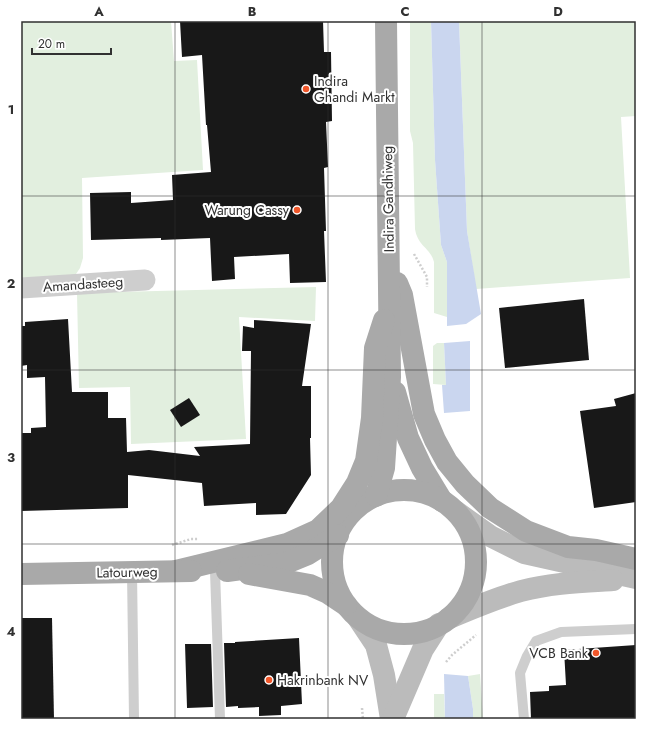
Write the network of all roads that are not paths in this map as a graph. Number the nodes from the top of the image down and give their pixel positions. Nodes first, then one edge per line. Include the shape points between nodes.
1 (386, 21) edge
2 (389, 266) junction
3 (145, 280) dead end
4 (21, 288) edge
5 (389, 304) junction
6 (390, 377) junction
7 (376, 496) junction
8 (448, 506) junction
9 (338, 534) junction
10 (636, 559) edge
11 (224, 571) junction
12 (132, 572) junction
13 (176, 572) junction
14 (21, 574) edge
15 (636, 578) edge
16 (352, 611) junction
17 (444, 621) junction
18 (636, 629) edge
19 (134, 719) edge
20 (220, 719) edge
21 (392, 719) edge
22 (524, 719) edge

1 - 2 main road, Indira Gandhiweg
2 - 5 main road, Indira Gandhiweg
2 - 10 main road via 402,295 424,414 447,462 465,484 490,508 526,531 568,547
3 - 4 street, Amandasteeg
5 - 6 main road, Indira Gandhiweg
5 - 13 main road via 374,348 372,418 366,461 357,483 341,508 318,530 287,544
6 - 7 main road, Indira Gandhiweg via 384,468
6 - 8 main road, Indira Gandhiweg via 408,438 422,468
7 - 8 main road via 393,491 412,490 435,497
7 - 9 main road via 360,506 347,519
8 - 15 main road via 490,536 524,553
8 - 17 main road via 470,531 476,554 475,578 465,600
9 - 11 main road, Latourweg via 308,554 286,563
9 - 16 main road via 333,552 333,571 337,589
11 - 13 main road, Latourweg
11 - 16 main road, Latourweg via 310,586 328,594
11 - 20 lane
12 - 13 main road, Latourweg
12 - 14 main road, Latourweg
12 - 19 lane
15 - 17 main road via 562,583 522,591 481,604
16 - 17 main road via 380,630 404,634 428,630
16 - 21 main road via 376,645
17 - 21 main road via 423,649
18 - 22 lane via 561,632 536,641 520,673

